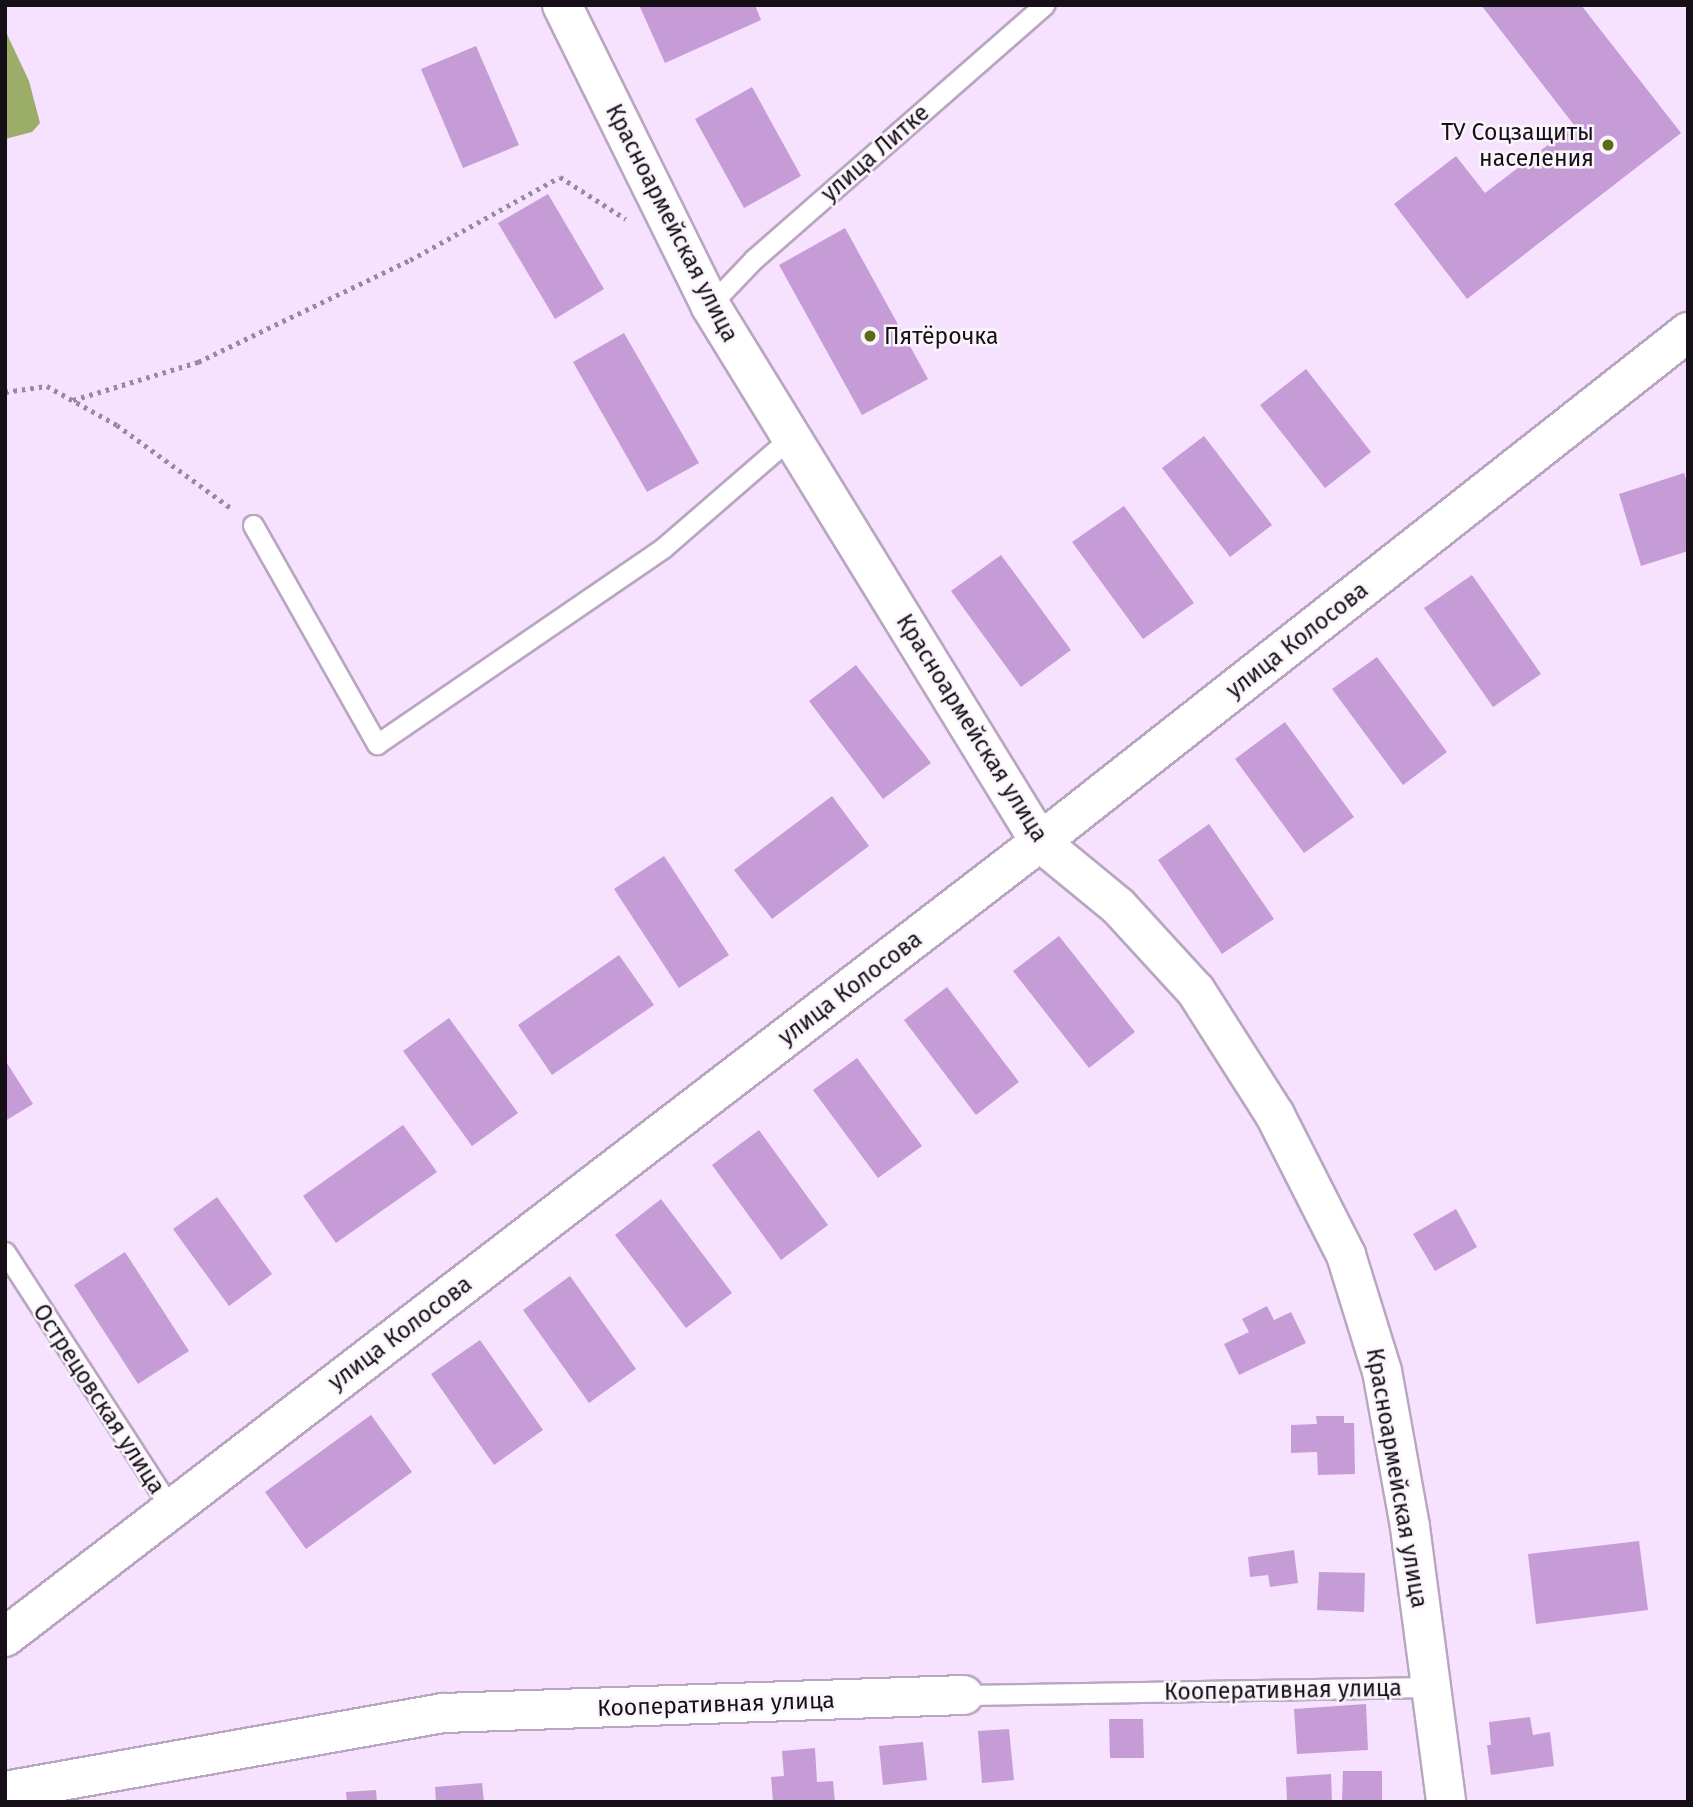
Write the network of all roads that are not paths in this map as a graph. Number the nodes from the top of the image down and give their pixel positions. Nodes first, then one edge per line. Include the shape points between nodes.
1 (562, 5) edge
2 (1044, 5) edge
3 (710, 305) junction
4 (1688, 332) edge
5 (791, 437) junction
6 (253, 525) road end
7 (1040, 842) junction
8 (5, 1252) edge
9 (171, 1509) junction
10 (5, 1637) edge
11 (1433, 1687) junction
12 (964, 1695) joint
13 (5, 1791) edge
14 (1446, 1802) edge

1 - 3 main road, Красноармейская улица
2 - 3 lane, улица Литке via 754,260
3 - 5 main road, Красноармейская улица
4 - 7 main road, улица Колосова
5 - 6 lane via 663,548 377,744
5 - 7 main road, Красноармейская улица
7 - 9 main road, улица Колосова
7 - 11 main road, Красноармейская улица via 1118,906 1196,990 1275,1115 1346,1255 1382,1371
8 - 9 lane, Острецовская улица
9 - 10 main road, улица Колосова
11 - 12 lane, Кооперативная улица
11 - 14 main road, Красноармейская улица
12 - 13 main road, Кооперативная улица via 443,1713

